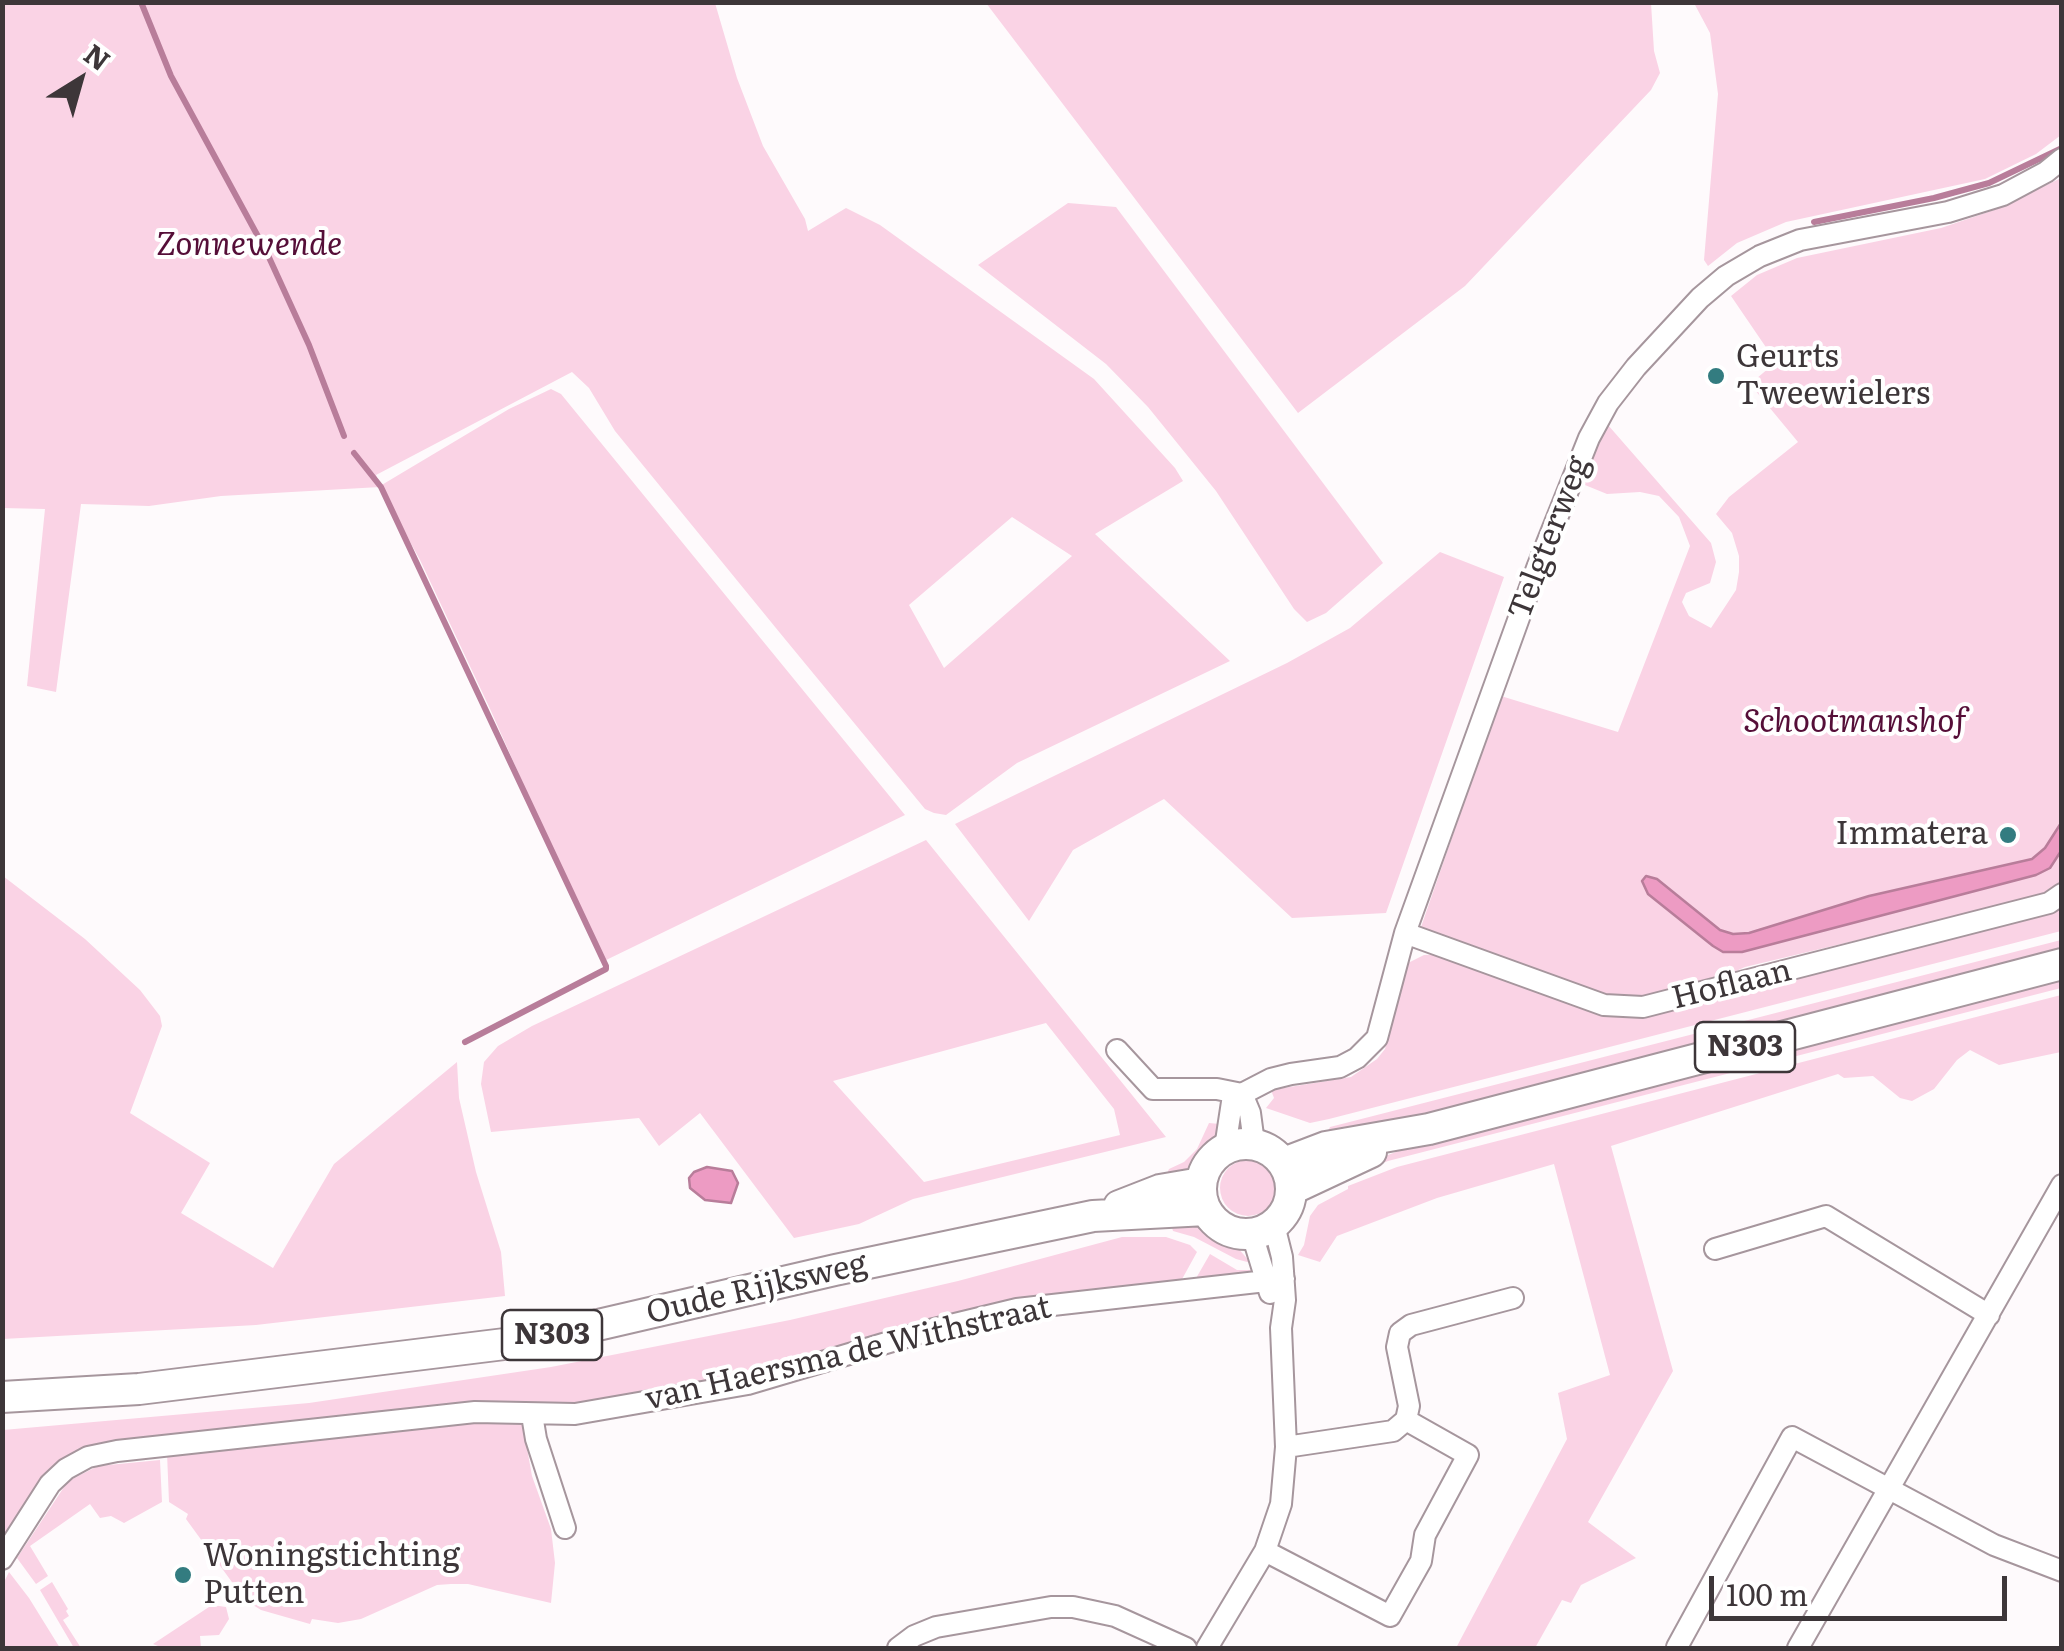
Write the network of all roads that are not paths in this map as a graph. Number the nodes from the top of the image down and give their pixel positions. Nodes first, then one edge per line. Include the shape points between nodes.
1 (2062, 159) edge
2 (2062, 894) edge
3 (1404, 933) junction
4 (2062, 964) edge
5 (1117, 1050) dead end
6 (1242, 1094) junction
7 (1240, 1145) junction
8 (1288, 1176) junction
9 (2062, 1184) edge
10 (1203, 1196) junction
11 (1263, 1230) junction
12 (1716, 1249) dead end
13 (1275, 1280) junction
14 (1513, 1298) dead end
15 (1989, 1315) junction
16 (2, 1397) edge
17 (532, 1415) junction
18 (1406, 1420) junction
19 (1286, 1447) junction
20 (1888, 1489) junction
21 (565, 1528) dead end
22 (1265, 1551) junction
23 (2, 1559) edge
24 (2062, 1571) edge
25 (898, 1648) edge
26 (1186, 1648) edge
27 (1207, 1648) edge
28 (1679, 1648) edge
29 (1798, 1648) edge

1 - 3 street, Telgterweg via 2046,172 1948,212 1800,240 1760,256 1700,298 1636,367 1608,403 1578,464
2 - 3 street, Hoflaan via 2030,908 1643,1007 1604,1005
3 - 6 street, Telgterweg via 1382,1028 1370,1049 1340,1067 1271,1079
4 - 8 main road, N303 via 1429,1129 1332,1168
5 - 6 street via 1152,1089
6 - 7 street via 1250,1113
6 - 7 street via 1228,1117
7 - 8 main road via 1266,1147
7 - 10 main road via 1208,1162
8 - 11 main road via 1288,1207
9 - 15 street
10 - 11 main road via 1220,1226
10 - 16 main road, Oude Rijksweg / N303 via 1160,1190 1093,1216 529,1340 139,1389
11 - 13 street
12 - 15 street via 1826,1216
13 - 17 street, van Haersma de Withstraat via 1017,1309 748,1384 575,1414
13 - 19 street
14 - 18 street via 1400,1333
15 - 20 street
17 - 21 street
17 - 23 street, van Haersma de Withstraat via 496,1410 88,1457 50,1484
18 - 19 street via 1392,1431
18 - 22 street via 1468,1455 1390,1616
19 - 22 street via 1281,1504
20 - 24 street via 1994,1546
20 - 28 street via 1792,1437
20 - 29 street
22 - 27 street
25 - 26 street via 936,1627 1073,1607 1115,1616

